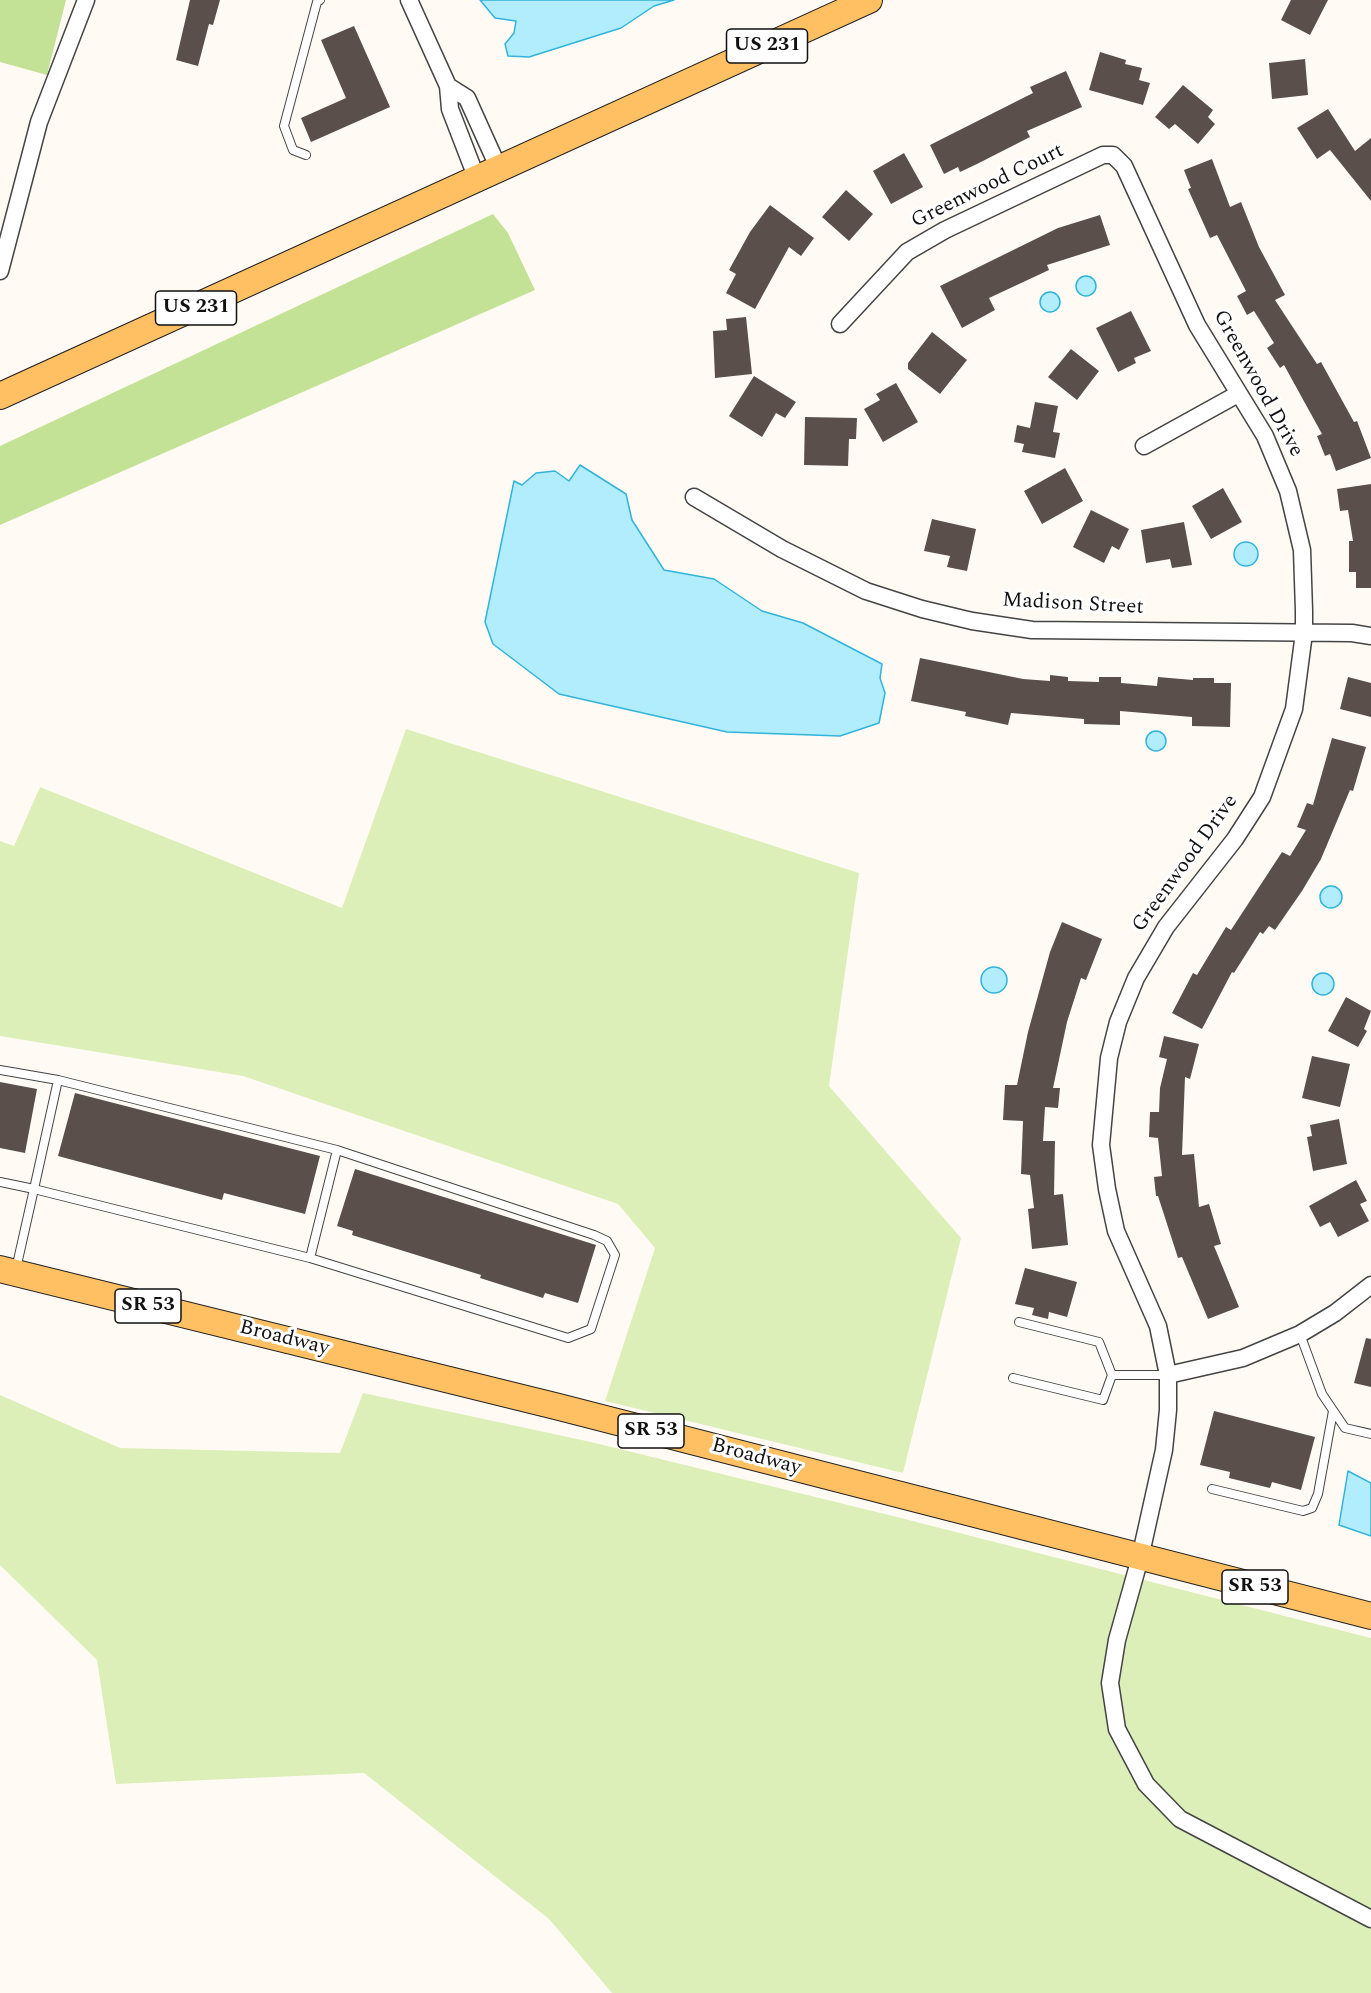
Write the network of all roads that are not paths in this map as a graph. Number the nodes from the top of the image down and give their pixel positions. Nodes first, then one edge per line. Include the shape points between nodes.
1 (86, 0) edge
2 (320, 0) edge
3 (409, 0) edge
4 (869, 0) edge
5 (448, 86) junction
6 (306, 155) dead end
7 (1113, 155) joint
8 (488, 174) junction
9 (0, 271) edge
10 (840, 324) dead end
11 (2, 390) edge
12 (1238, 394) junction
13 (1144, 446) dead end
14 (694, 497) dead end
15 (1304, 633) junction
16 (1371, 636) edge
17 (0, 1070) edge
18 (58, 1080) junction
19 (337, 1150) junction
20 (0, 1182) edge
21 (34, 1188) junction
22 (310, 1258) junction
23 (8, 1271) edge
24 (1371, 1285) edge
25 (1019, 1322) dead end
26 (1300, 1334) junction
27 (1112, 1375) junction
28 (1168, 1375) junction
29 (1013, 1378) dead end
30 (1333, 1411) junction
31 (1371, 1434) edge
32 (1212, 1489) dead end
33 (1140, 1558) junction
34 (1371, 1616) edge
35 (1371, 1919) edge

1 - 9 street via 39,122
2 - 6 lane via 284,126 293,150
3 - 5 street
4 - 8 main road, US 231
5 - 8 street via 450,109
5 - 8 street via 467,98
7 - 10 street, Greenwood Court via 1103,154 907,252
7 - 12 street, Greenwood Drive via 1124,166 1197,326
8 - 11 main road, US 231
12 - 13 street
12 - 15 street, Greenwood Drive via 1265,436 1288,491 1302,550
14 - 15 street, Madison Street via 782,549 866,591 942,614 1032,630
15 - 16 street, Madison Street
15 - 28 street, Greenwood Drive via 1294,709 1262,797 1235,839 1166,927 1136,978 1109,1058 1101,1145 1107,1189 1116,1231 1158,1326
17 - 18 lane
18 - 19 lane
18 - 21 lane
19 - 22 lane
19 - 22 lane via 594,1235 607,1241 615,1255 591,1329 568,1338
20 - 21 lane
21 - 22 lane
21 - 23 lane
23 - 33 main road, Broadway / SR 53 via 559,1407
24 - 26 street
25 - 27 lane via 1099,1342
26 - 28 street via 1243,1358
26 - 30 lane via 1322,1394
27 - 28 lane
27 - 29 lane via 1103,1400
28 - 33 street, Greenwood Drive via 1164,1450
30 - 31 lane via 1345,1428
30 - 32 lane via 1312,1508 1303,1510
33 - 34 main road, Broadway / SR 53
33 - 35 street, Greenwood Drive via 1117,1640 1110,1683 1117,1729 1146,1784 1180,1819

